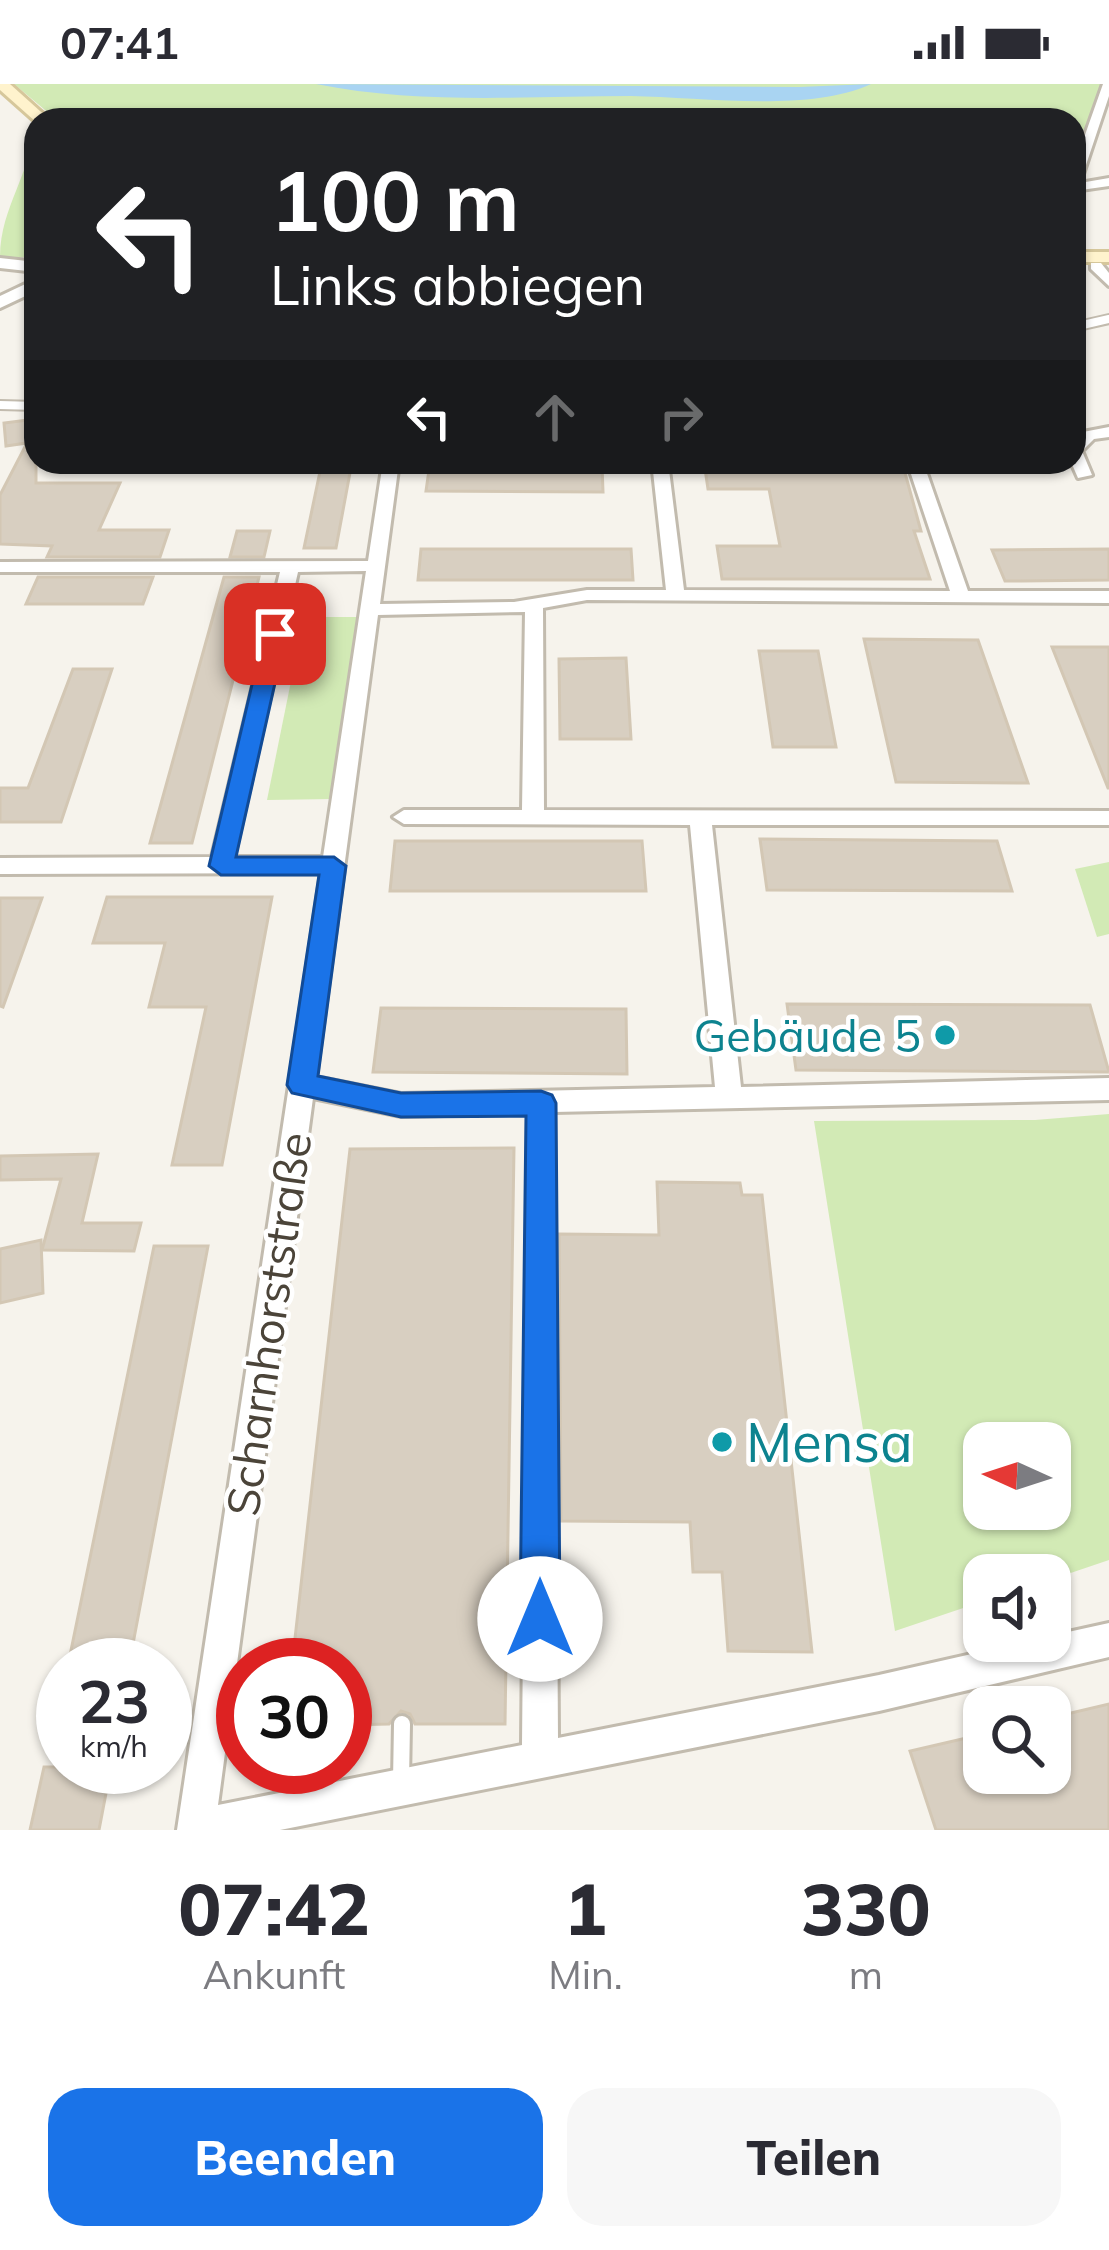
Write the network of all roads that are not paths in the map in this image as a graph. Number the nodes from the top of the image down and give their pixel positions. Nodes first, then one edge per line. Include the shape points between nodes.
1 (1, 84) edge
2 (1108, 84) edge
3 (30, 108) edge
4 (1086, 149) edge
5 (1092, 259) edge
6 (0, 263) edge
7 (1109, 282) edge
8 (6, 288) edge
9 (389, 474) edge
10 (661, 474) edge
11 (919, 474) edge
12 (290, 566) junction
13 (376, 566) junction
14 (0, 567) edge
15 (676, 596) junction
16 (961, 597) junction
17 (1109, 597) edge
18 (534, 604) junction
19 (370, 610) junction
20 (404, 817) dead end
21 (533, 817) junction
22 (700, 817) junction
23 (1109, 818) edge
24 (0, 866) edge
25 (221, 866) junction
26 (334, 866) junction
27 (302, 1085) junction
28 (1109, 1089) edge
29 (729, 1095) junction
30 (541, 1103) junction
31 (1109, 1640) edge
32 (402, 1724) dead end
33 (540, 1760) junction
34 (401, 1788) junction
35 (196, 1829) edge

1 - 3 main road
2 - 4 street
5 - 7 street
6 - 8 street via 11,273
9 - 13 street, Scharnhorststraße
10 - 15 street
11 - 16 street
12 - 13 street
12 - 14 street
12 - 25 street
13 - 19 street, Scharnhorststraße
15 - 16 street
15 - 18 street via 587,595
16 - 17 street
18 - 19 street
18 - 21 street
19 - 26 street, Scharnhorststraße
20 - 21 street
21 - 22 street
22 - 23 street
22 - 29 street
24 - 25 street
25 - 26 street
26 - 27 street, Scharnhorststraße
27 - 30 street via 401,1105
27 - 35 street, Scharnhorststraße
28 - 29 street
29 - 30 street
30 - 33 street
31 - 33 street
32 - 34 lane
33 - 34 street
34 - 35 street

